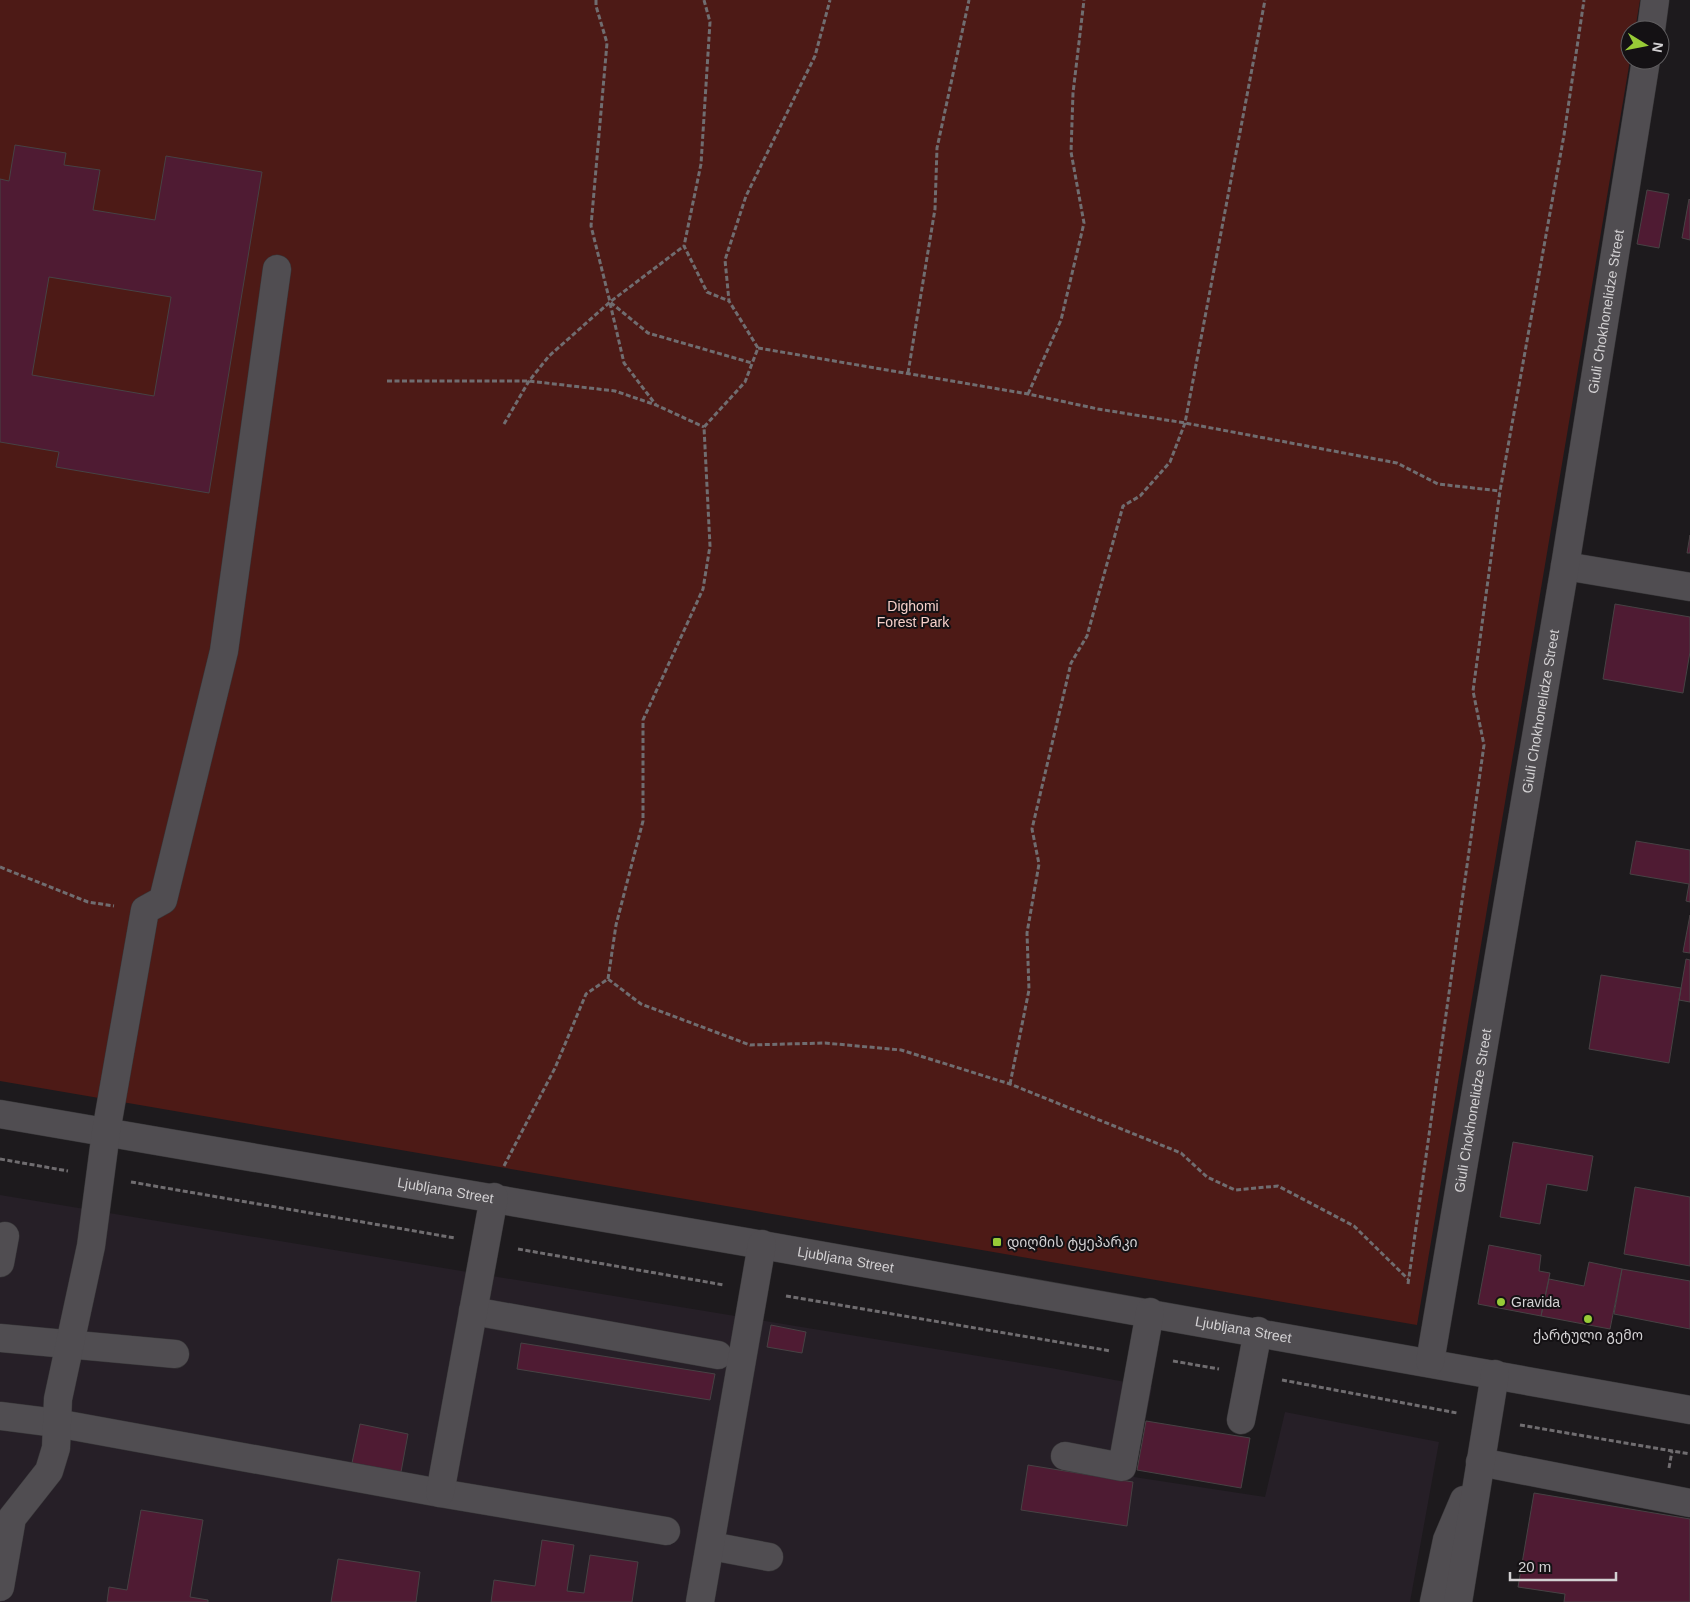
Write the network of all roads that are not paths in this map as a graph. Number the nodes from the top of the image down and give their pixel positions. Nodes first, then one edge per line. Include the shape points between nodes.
1 (1655, 0) edge
2 (1652, 20) edge
3 (1644, 70) edge
4 (277, 269) dead end
5 (1565, 566) junction
6 (1690, 587) edge
7 (0, 1114) edge
8 (106, 1132) junction
9 (494, 1197) junction
10 (5, 1236) dead end
11 (762, 1244) junction
12 (0, 1263) edge
13 (473, 1311) junction
14 (1150, 1312) junction
15 (1258, 1331) junction
16 (0, 1338) edge
17 (69, 1344) junction
18 (175, 1354) dead end
19 (718, 1355) dead end
20 (1430, 1362) junction
21 (1495, 1374) junction
22 (1690, 1410) edge
23 (0, 1416) edge
24 (1241, 1420) dead end
25 (56, 1423) junction
26 (1065, 1456) dead end
27 (1480, 1462) junction
28 (440, 1493) junction
29 (1690, 1503) edge
30 (666, 1531) dead end
31 (711, 1546) junction
32 (769, 1557) dead end
33 (0, 1586) edge
34 (700, 1602) edge
35 (1434, 1602) edge
36 (1458, 1602) edge

1 - 2 street
3 - 5 street, Giuli Chokhonelidze Street
4 - 8 street via 224,651 163,900 145,910
5 - 6 street
5 - 20 street, Giuli Chokhonelidze Street
7 - 8 street, Ljubljana Street
8 - 9 street, Ljubljana Street
8 - 17 street via 91,1246
9 - 11 street, Ljubljana Street
9 - 13 street
10 - 12 street
11 - 14 street, Ljubljana Street
11 - 31 street
13 - 19 street
13 - 28 street
14 - 15 street, Ljubljana Street
14 - 26 street via 1122,1467
15 - 20 street, Ljubljana Street
15 - 24 street
16 - 17 street
17 - 18 street
17 - 25 street
20 - 21 street, Ljubljana Street
21 - 22 street, Ljubljana Street
21 - 27 street
23 - 25 street
25 - 28 street
25 - 33 street via 56,1448 49,1471 12,1518
27 - 29 street
27 - 35 street via 1447,1540
27 - 36 street
28 - 30 street
31 - 32 street
31 - 34 street

